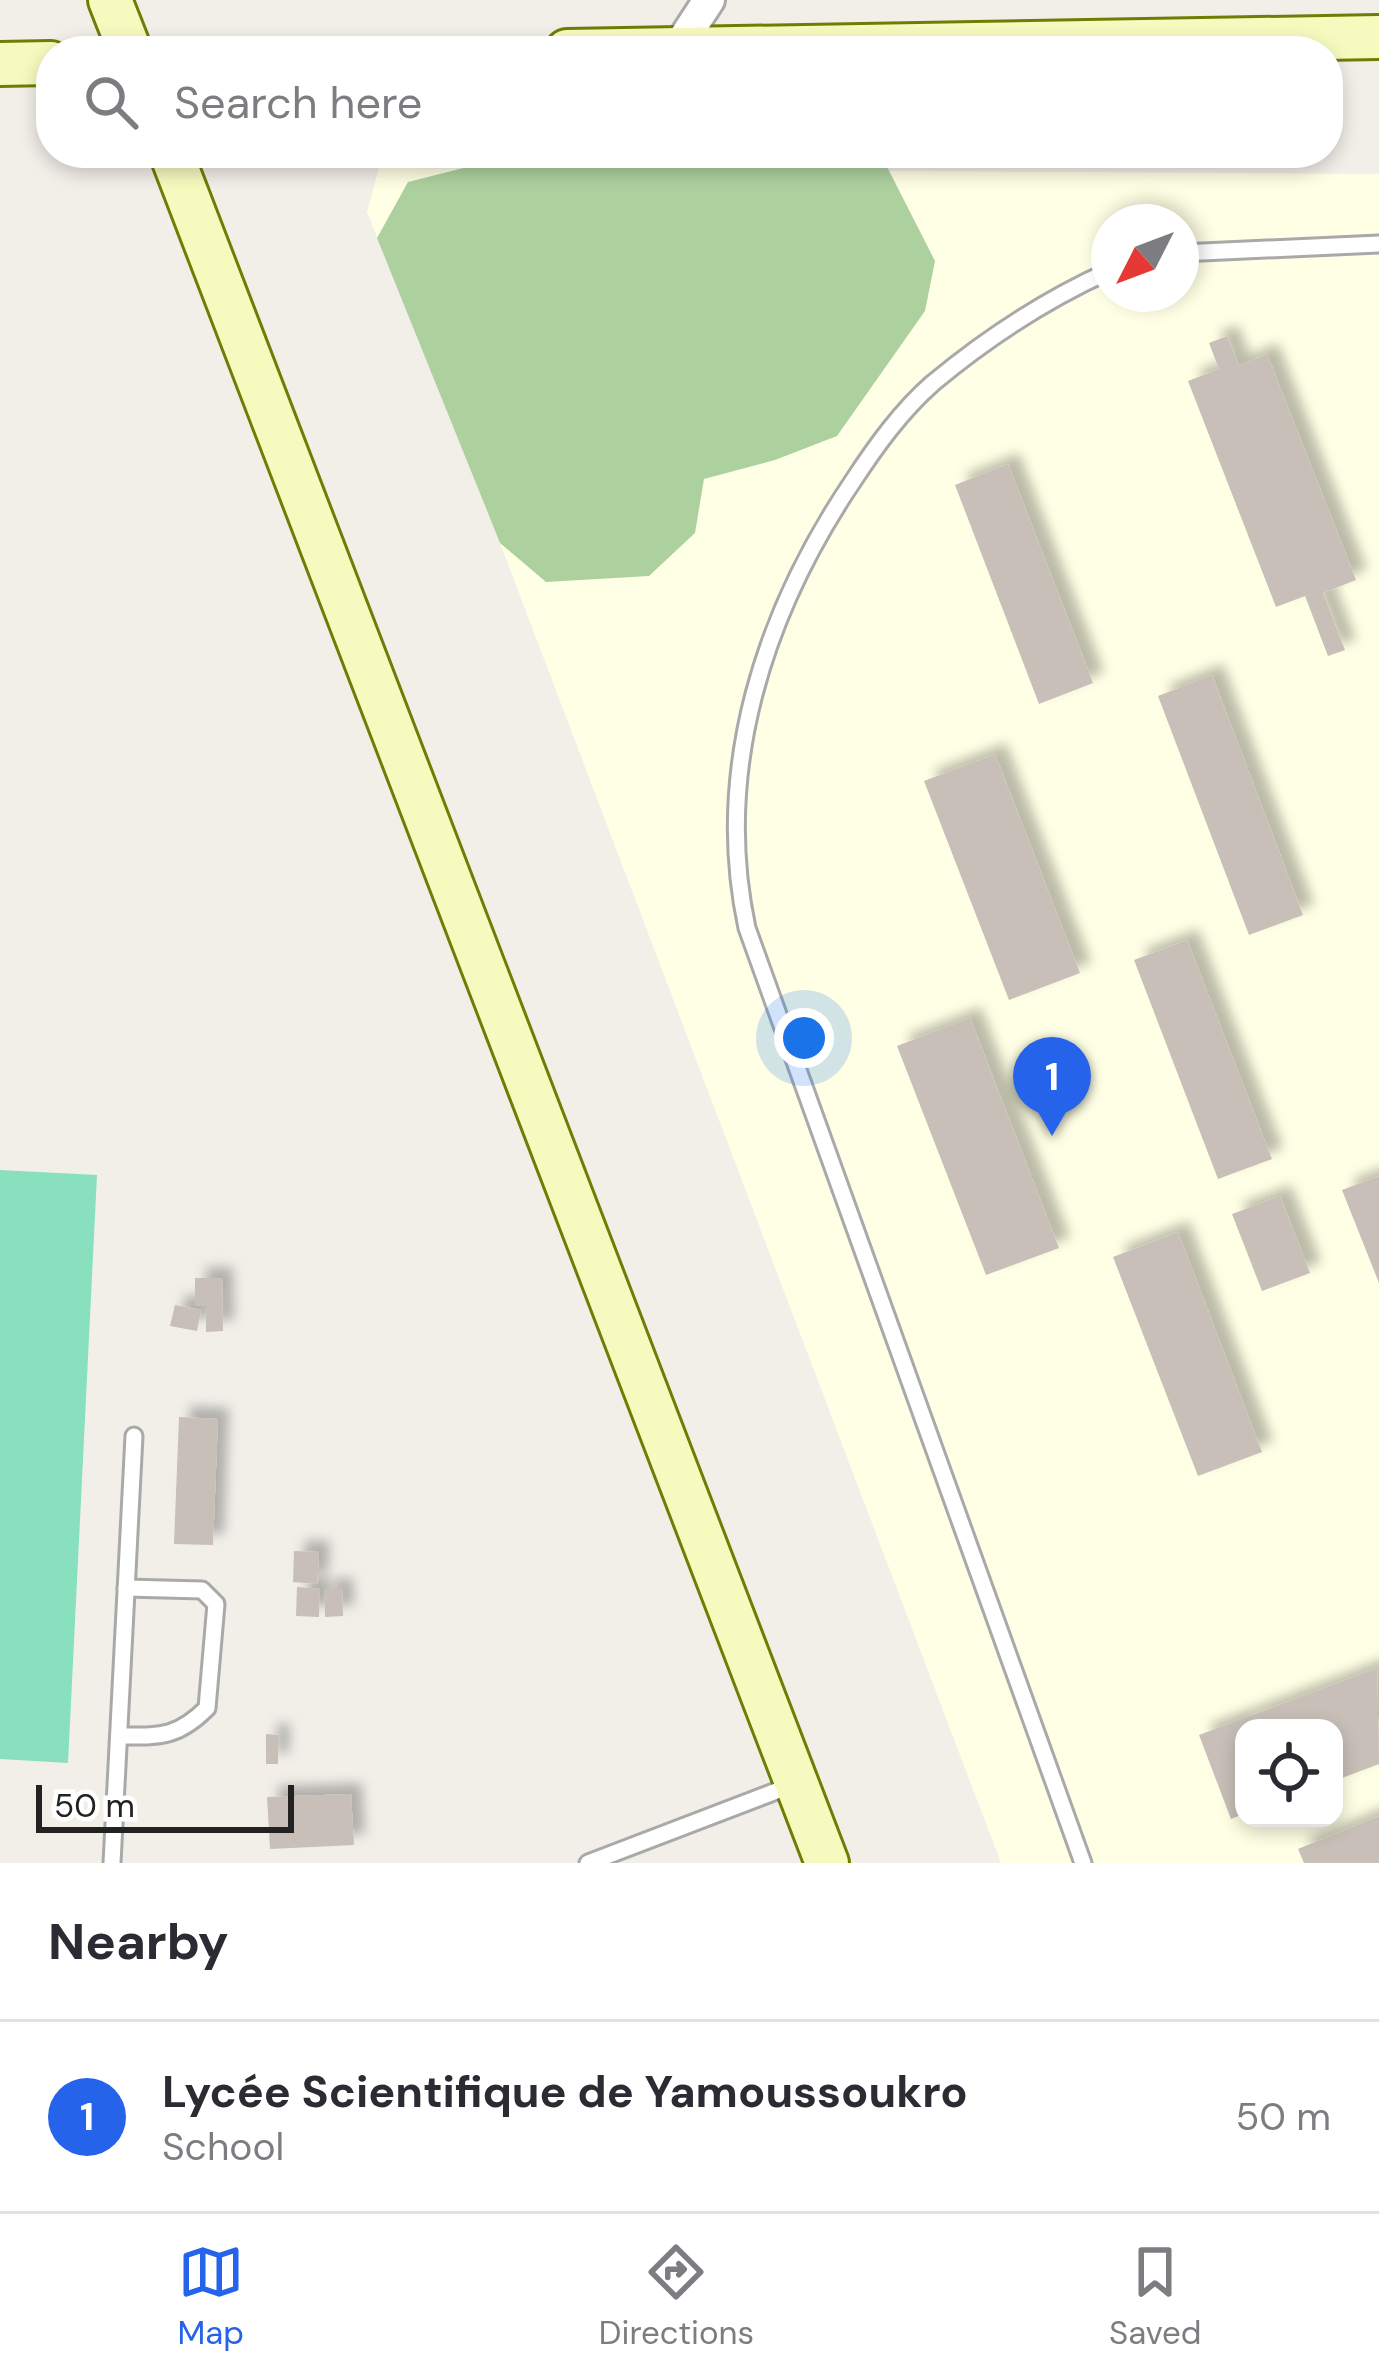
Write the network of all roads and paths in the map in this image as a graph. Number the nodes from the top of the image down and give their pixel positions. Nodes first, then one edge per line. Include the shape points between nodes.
1 (110, 0) edge
2 (709, 0) edge
3 (124, 36) edge
4 (685, 36) edge
5 (1379, 37) edge
6 (1343, 38) edge
7 (36, 63) edge
8 (0, 64) edge
9 (178, 168) edge
10 (1379, 244) edge
11 (1199, 252) edge
12 (1091, 279) edge
13 (134, 1436) dead end
14 (127, 1588) junction
15 (119, 1736) junction
16 (797, 1783) junction
17 (112, 1863) edge
18 (588, 1863) edge
19 (826, 1863) edge
20 (1083, 1863) edge

1 - 3 street
2 - 4 street
5 - 6 street
7 - 8 street
9 - 16 street
10 - 11 lane
12 - 20 lane via 1046,300 932,385 884,434 827,518 788,590 755,687 734,838 747,928
13 - 14 lane
14 - 15 lane
14 - 15 lane via 202,1590 215,1604 207,1708 185,1730
15 - 17 lane
16 - 18 lane
16 - 19 street

